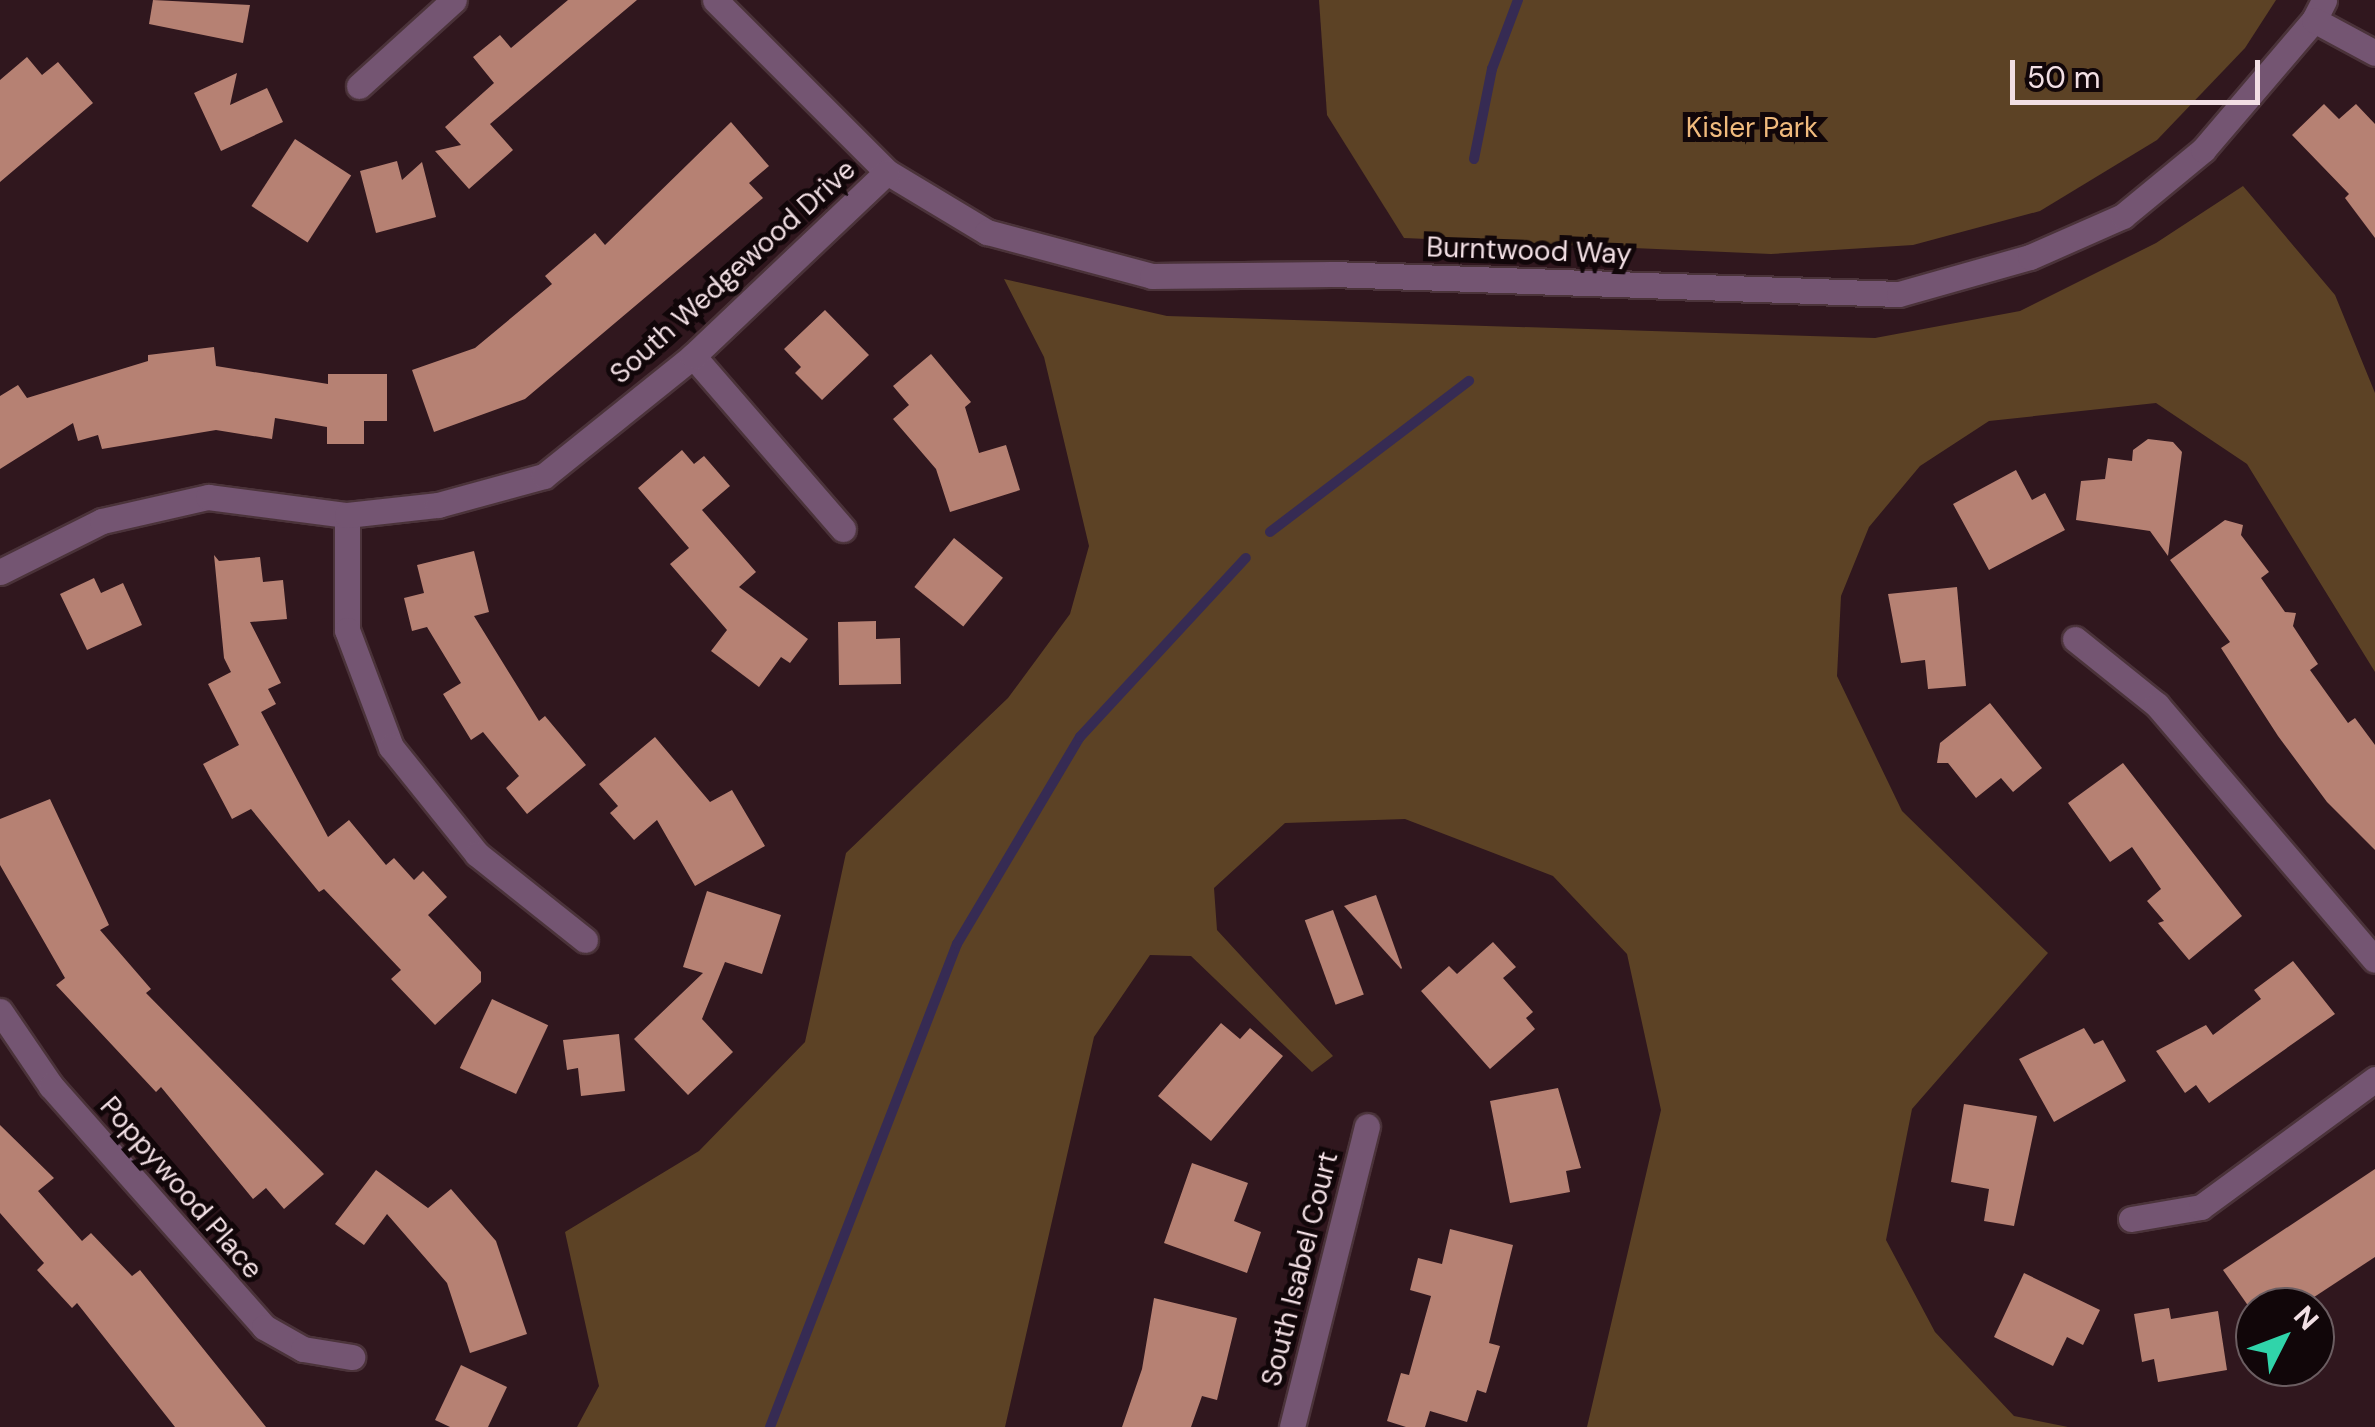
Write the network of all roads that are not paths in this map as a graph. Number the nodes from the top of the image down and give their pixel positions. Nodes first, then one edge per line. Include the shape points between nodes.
1 (454, 0) edge
2 (715, 0) edge
3 (2319, 10) edge
4 (2375, 53) edge
5 (359, 86) dead end
6 (887, 172) junction
7 (692, 356) junction
8 (347, 515) junction
9 (843, 530) dead end
10 (0, 572) edge
11 (2075, 639) dead end
12 (585, 940) dead end
13 (2375, 960) edge
14 (0, 1011) edge
15 (2375, 1079) edge
16 (1367, 1126) dead end
17 (2131, 1219) dead end
18 (352, 1357) dead end
19 (1292, 1427) edge

1 - 5 street
2 - 6 street, Burntwood Way
3 - 4 street
3 - 6 street, Burntwood Way via 2204,150 2123,216 2030,257 1899,294 1332,274 1152,276 987,232
6 - 7 street, South Wedgewood Drive
7 - 8 street, South Wedgewood Drive via 544,476 438,505
7 - 9 street
8 - 10 street, South Wedgewood Drive via 208,497 102,522
8 - 12 street via 347,630 390,747 478,854
11 - 13 street via 2158,705
14 - 18 street, Poppywood Place via 51,1086 264,1327 303,1350
15 - 17 street via 2201,1207
16 - 19 street, South Isabel Court

